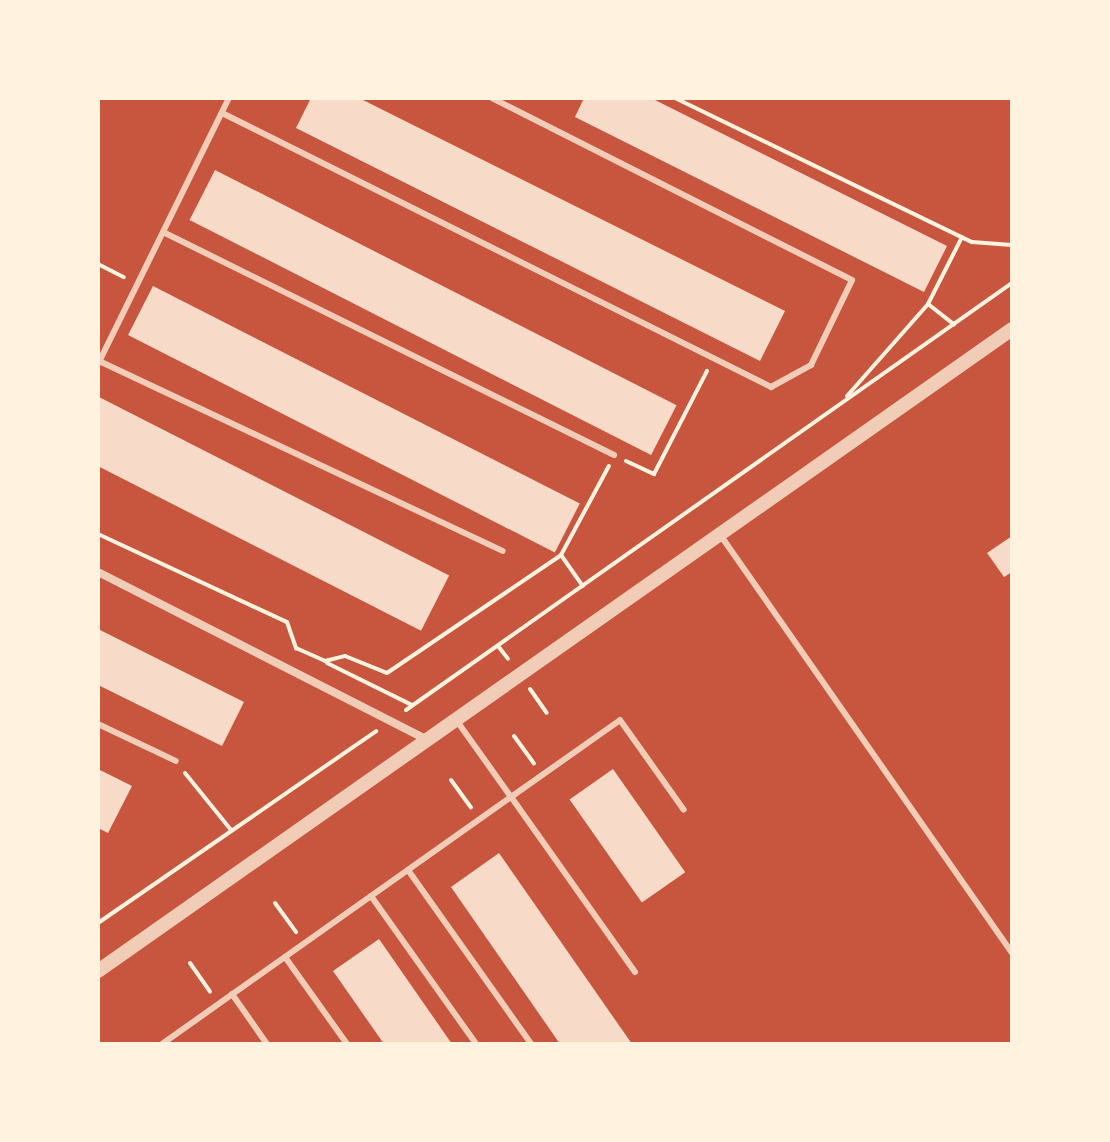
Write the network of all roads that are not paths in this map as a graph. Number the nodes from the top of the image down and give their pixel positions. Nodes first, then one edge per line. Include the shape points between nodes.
1 (229, 98) edge
2 (492, 98) edge
3 (222, 113) junction
4 (165, 233) junction
5 (1012, 329) edge
6 (99, 362) edge
7 (614, 455) road end
8 (719, 533) junction
9 (502, 551) dead end
10 (98, 572) edge
11 (455, 718) junction
12 (98, 724) edge
13 (426, 739) junction
14 (176, 761) road end
15 (511, 797) junction
16 (684, 810) dead end
17 (408, 870) junction
18 (371, 896) junction
19 (1012, 953) edge
20 (285, 957) junction
21 (98, 971) edge
22 (635, 972) dead end
23 (232, 994) junction
24 (162, 1044) edge
25 (267, 1044) edge
26 (347, 1044) edge
27 (476, 1044) edge
28 (531, 1044) edge

1 - 3 lane
2 - 3 lane via 852,280 811,365 771,387
3 - 4 lane
4 - 6 lane
4 - 7 lane
5 - 8 street
6 - 9 lane
8 - 11 street
8 - 19 lane
10 - 13 street
11 - 13 street
11 - 15 lane
12 - 14 lane
13 - 21 street
15 - 16 lane via 620,720
15 - 17 lane
15 - 22 lane
17 - 18 lane
17 - 28 lane
18 - 20 lane
18 - 27 lane
20 - 23 lane
20 - 26 lane
23 - 24 lane
23 - 25 lane

